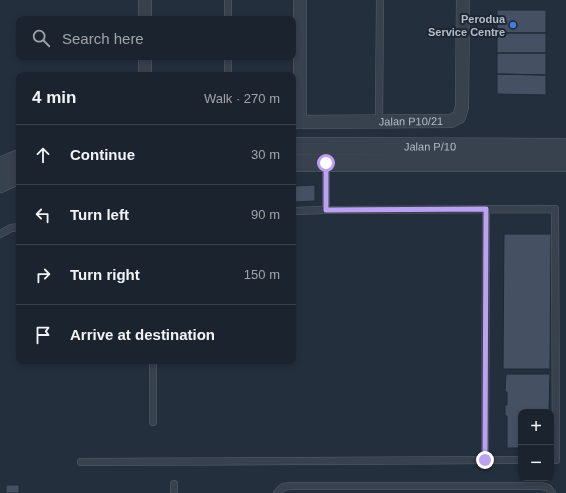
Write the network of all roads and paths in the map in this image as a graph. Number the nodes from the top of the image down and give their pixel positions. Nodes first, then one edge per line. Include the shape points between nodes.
1 (145, 0) edge
2 (228, 0) edge
3 (300, 0) edge
4 (380, 0) edge
5 (463, 0) edge
6 (145, 16) edge
7 (228, 16) edge
8 (145, 60) edge
9 (228, 60) edge
10 (145, 72) edge
11 (228, 72) edge
12 (379, 120) junction
13 (297, 122) edge
14 (296, 146) edge
15 (566, 147) edge
16 (16, 159) edge
17 (296, 163) edge
18 (326, 163) junction
19 (566, 163) edge
20 (0, 166) edge
21 (16, 176) edge
22 (0, 184) edge
23 (486, 209) junction
24 (326, 210) junction
25 (296, 211) edge
26 (16, 227) edge
27 (0, 234) edge
28 (153, 364) edge
29 (153, 422) dead end
30 (485, 460) junction
31 (518, 460) edge
32 (554, 460) edge
33 (81, 462) dead end
34 (174, 484) dead end
35 (371, 490) edge
36 (174, 493) edge
37 (277, 493) edge
38 (552, 493) edge

1 - 6 street
2 - 7 lane
3 - 13 street
4 - 12 lane
5 - 12 street, Jalan P10/21 via 462,107 459,117 451,120
8 - 10 street
9 - 11 lane
12 - 13 street, Jalan P10/21
14 - 15 street, Jalan P/10
16 - 20 street
17 - 18 street, Jalan P/10
18 - 19 street, Jalan P/10
18 - 24 lane
21 - 22 street
23 - 24 lane
23 - 30 lane
23 - 32 lane via 555,209
24 - 25 lane
26 - 27 lane
28 - 29 lane
30 - 31 lane
30 - 33 lane
34 - 36 lane
35 - 37 lane via 290,486 283,487
35 - 38 lane via 542,486

